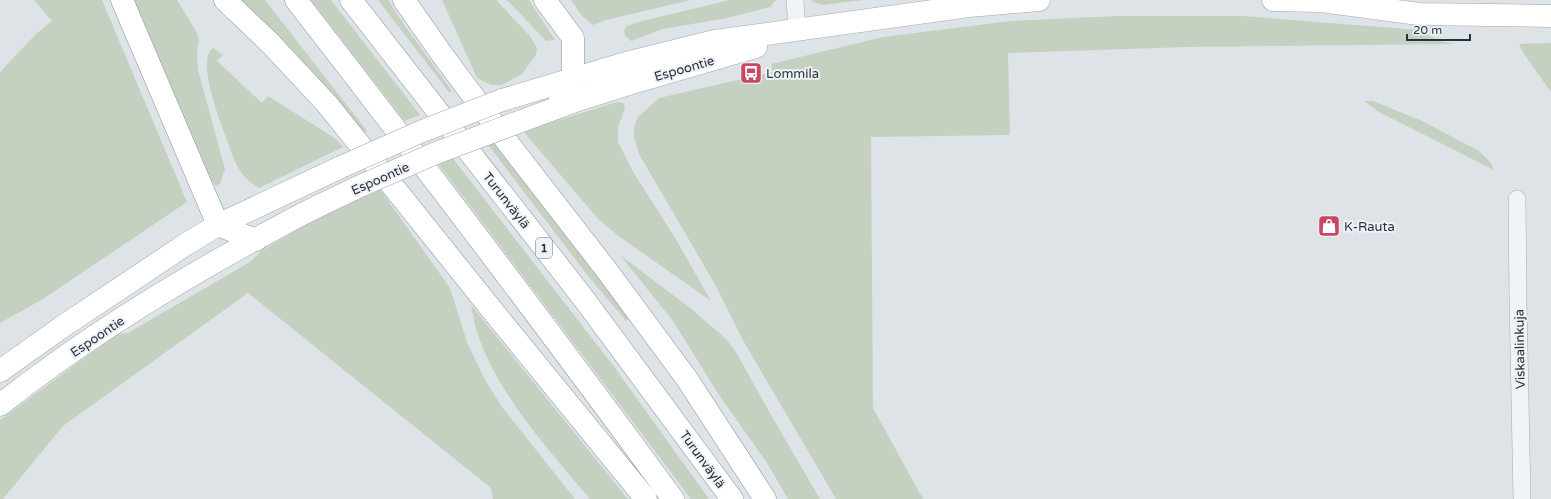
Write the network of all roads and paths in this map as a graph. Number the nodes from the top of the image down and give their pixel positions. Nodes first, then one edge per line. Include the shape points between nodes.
1 (122, 0) edge
2 (224, 0) edge
3 (296, 0) edge
4 (352, 0) edge
5 (404, 0) edge
6 (545, 0) edge
7 (795, 0) edge
8 (1039, 0) edge
9 (1273, 0) edge
10 (1330, 1) edge
11 (1551, 16) edge
12 (797, 31) junction
13 (573, 80) junction
14 (556, 108) junction
15 (1517, 199) dead end
16 (218, 225) junction
17 (256, 240) junction
18 (0, 371) edge
19 (0, 405) edge
20 (646, 499) edge
21 (673, 499) edge
22 (732, 499) edge
23 (765, 499) edge
24 (1522, 499) edge

1 - 16 main road
2 - 20 main road via 270,43 327,104
3 - 21 main road via 589,383
4 - 22 main road, Turunväylä / 1 via 580,293
5 - 23 main road via 440,53 683,373
6 - 13 main road via 573,38
7 - 12 street
8 - 12 main road, Espoontie via 969,6
9 - 10 main road
10 - 11 main road via 1419,14
12 - 13 main road, Espoontie via 715,41 626,63
12 - 14 main road, Espoontie via 746,51 632,83
13 - 14 main road
13 - 16 main road, Espoontie, bridge via 502,100 420,132
14 - 17 main road, Espoontie, bridge via 436,153 358,187
15 - 24 street, Viskaalinkuja
16 - 17 main road
16 - 18 main road, Espoontie via 188,242
17 - 19 main road, Espoontie via 138,308 34,378

